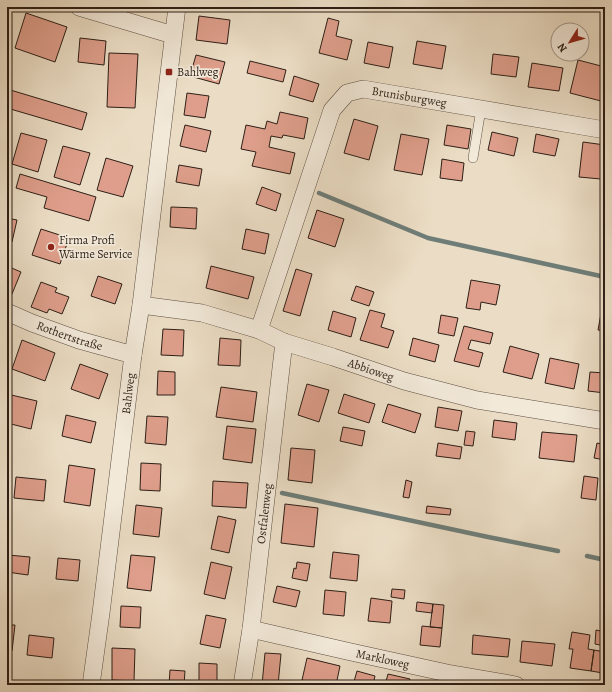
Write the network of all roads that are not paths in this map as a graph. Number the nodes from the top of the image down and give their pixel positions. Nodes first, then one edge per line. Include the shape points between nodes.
1 (79, 7) edge
2 (177, 7) edge
3 (173, 35) junction
4 (481, 109) junction
5 (605, 130) edge
6 (473, 158) dead end
7 (141, 304) junction
8 (7, 312) edge
9 (259, 330) junction
10 (284, 342) junction
11 (133, 355) junction
12 (605, 421) edge
13 (251, 629) junction
14 (91, 685) edge
15 (242, 685) edge
16 (516, 685) edge

1 - 3 street
2 - 3 street, Bahlweg
3 - 7 street, Bahlweg
4 - 5 street, Brunisburgweg
4 - 6 lane
4 - 9 street, Brunisburgweg via 363,89 347,93 332,110
7 - 9 street, Abbioweg via 202,313
7 - 11 street, Bahlweg
8 - 11 street, Rothertstraße via 79,340
9 - 10 street, Abbioweg
10 - 12 street, Abbioweg via 404,381 477,400
10 - 13 street, Ostfalenweg
11 - 14 street, Bahlweg
13 - 15 street, Ostfalenweg
13 - 16 street, Markloweg via 447,673

